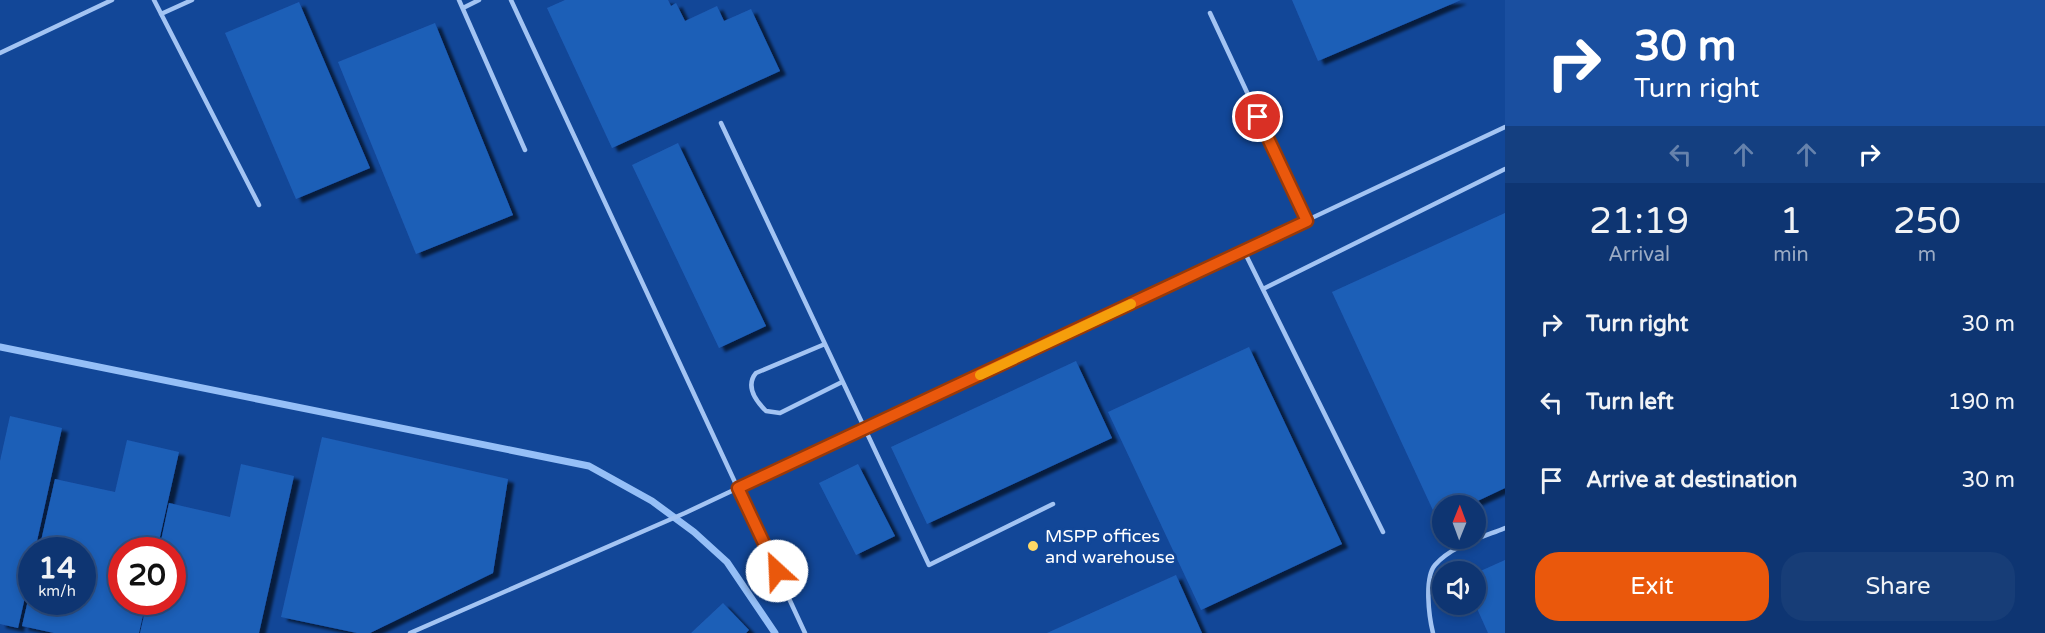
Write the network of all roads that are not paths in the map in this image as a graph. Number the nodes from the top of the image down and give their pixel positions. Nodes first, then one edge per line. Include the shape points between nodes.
1 (112, 0) edge
2 (154, 0) edge
3 (192, 0) edge
4 (459, 0) edge
5 (479, 0) edge
6 (511, 0) edge
7 (463, 8) junction
8 (1210, 12) dead end
9 (161, 15) junction
10 (0, 53) edge
11 (721, 123) dead end
12 (1505, 127) edge
13 (525, 150) dead end
14 (1505, 169) edge
15 (259, 205) dead end
16 (1307, 221) junction
17 (1244, 251) junction
18 (1263, 289) junction
19 (825, 344) junction
20 (842, 382) junction
21 (865, 429) junction
22 (738, 488) junction
23 (1053, 504) dead end
24 (1505, 528) edge
25 (1383, 532) dead end
26 (410, 633) edge
27 (805, 633) edge
28 (1433, 633) edge

1 - 10 lane
2 - 9 lane
3 - 9 lane
4 - 7 lane
5 - 7 lane
6 - 22 lane
7 - 13 lane
8 - 16 lane
9 - 15 lane
11 - 19 lane
12 - 16 lane
14 - 18 lane
16 - 17 lane
17 - 18 lane
17 - 21 lane
18 - 25 lane
19 - 20 lane
19 - 20 lane via 756,373 750,386 766,411 780,413
20 - 21 lane
21 - 22 lane
21 - 23 lane via 928,565
22 - 26 lane
22 - 27 lane
24 - 28 lane via 1454,550 1436,564 1429,585

